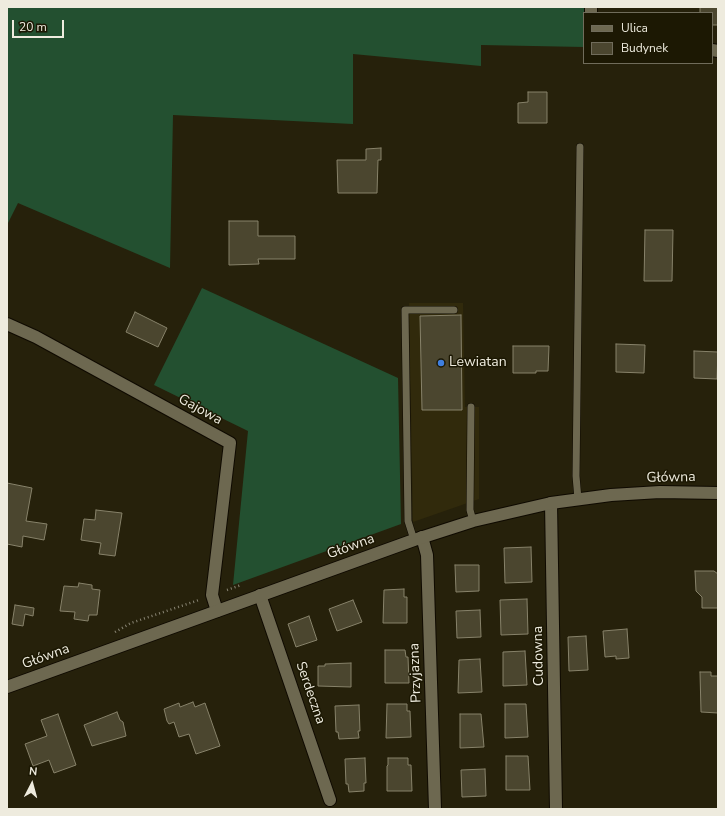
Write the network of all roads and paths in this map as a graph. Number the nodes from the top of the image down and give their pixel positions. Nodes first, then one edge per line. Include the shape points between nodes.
1 (580, 147) dead end
2 (454, 310) dead end
3 (7, 324) edge
4 (471, 407) dead end
5 (718, 493) edge
6 (578, 499) junction
7 (551, 503) junction
8 (473, 521) junction
9 (418, 538) junction
10 (260, 596) junction
11 (217, 611) junction
12 (7, 687) edge
13 (330, 800) dead end
14 (436, 809) edge
15 (556, 809) edge

1 - 6 lane via 576,476
2 - 9 lane via 405,310 408,521
3 - 11 street, Gajowa via 36,336 230,443 212,595
4 - 8 lane via 470,510
5 - 6 street, Główna via 660,492
6 - 7 street, Główna
7 - 8 street, Główna
7 - 15 street, Cudowna
8 - 9 street, Główna
9 - 10 street, Główna
9 - 14 street, Przyjazna via 427,555
10 - 11 street, Główna
10 - 13 street, Serdeczna
11 - 12 street, Główna

